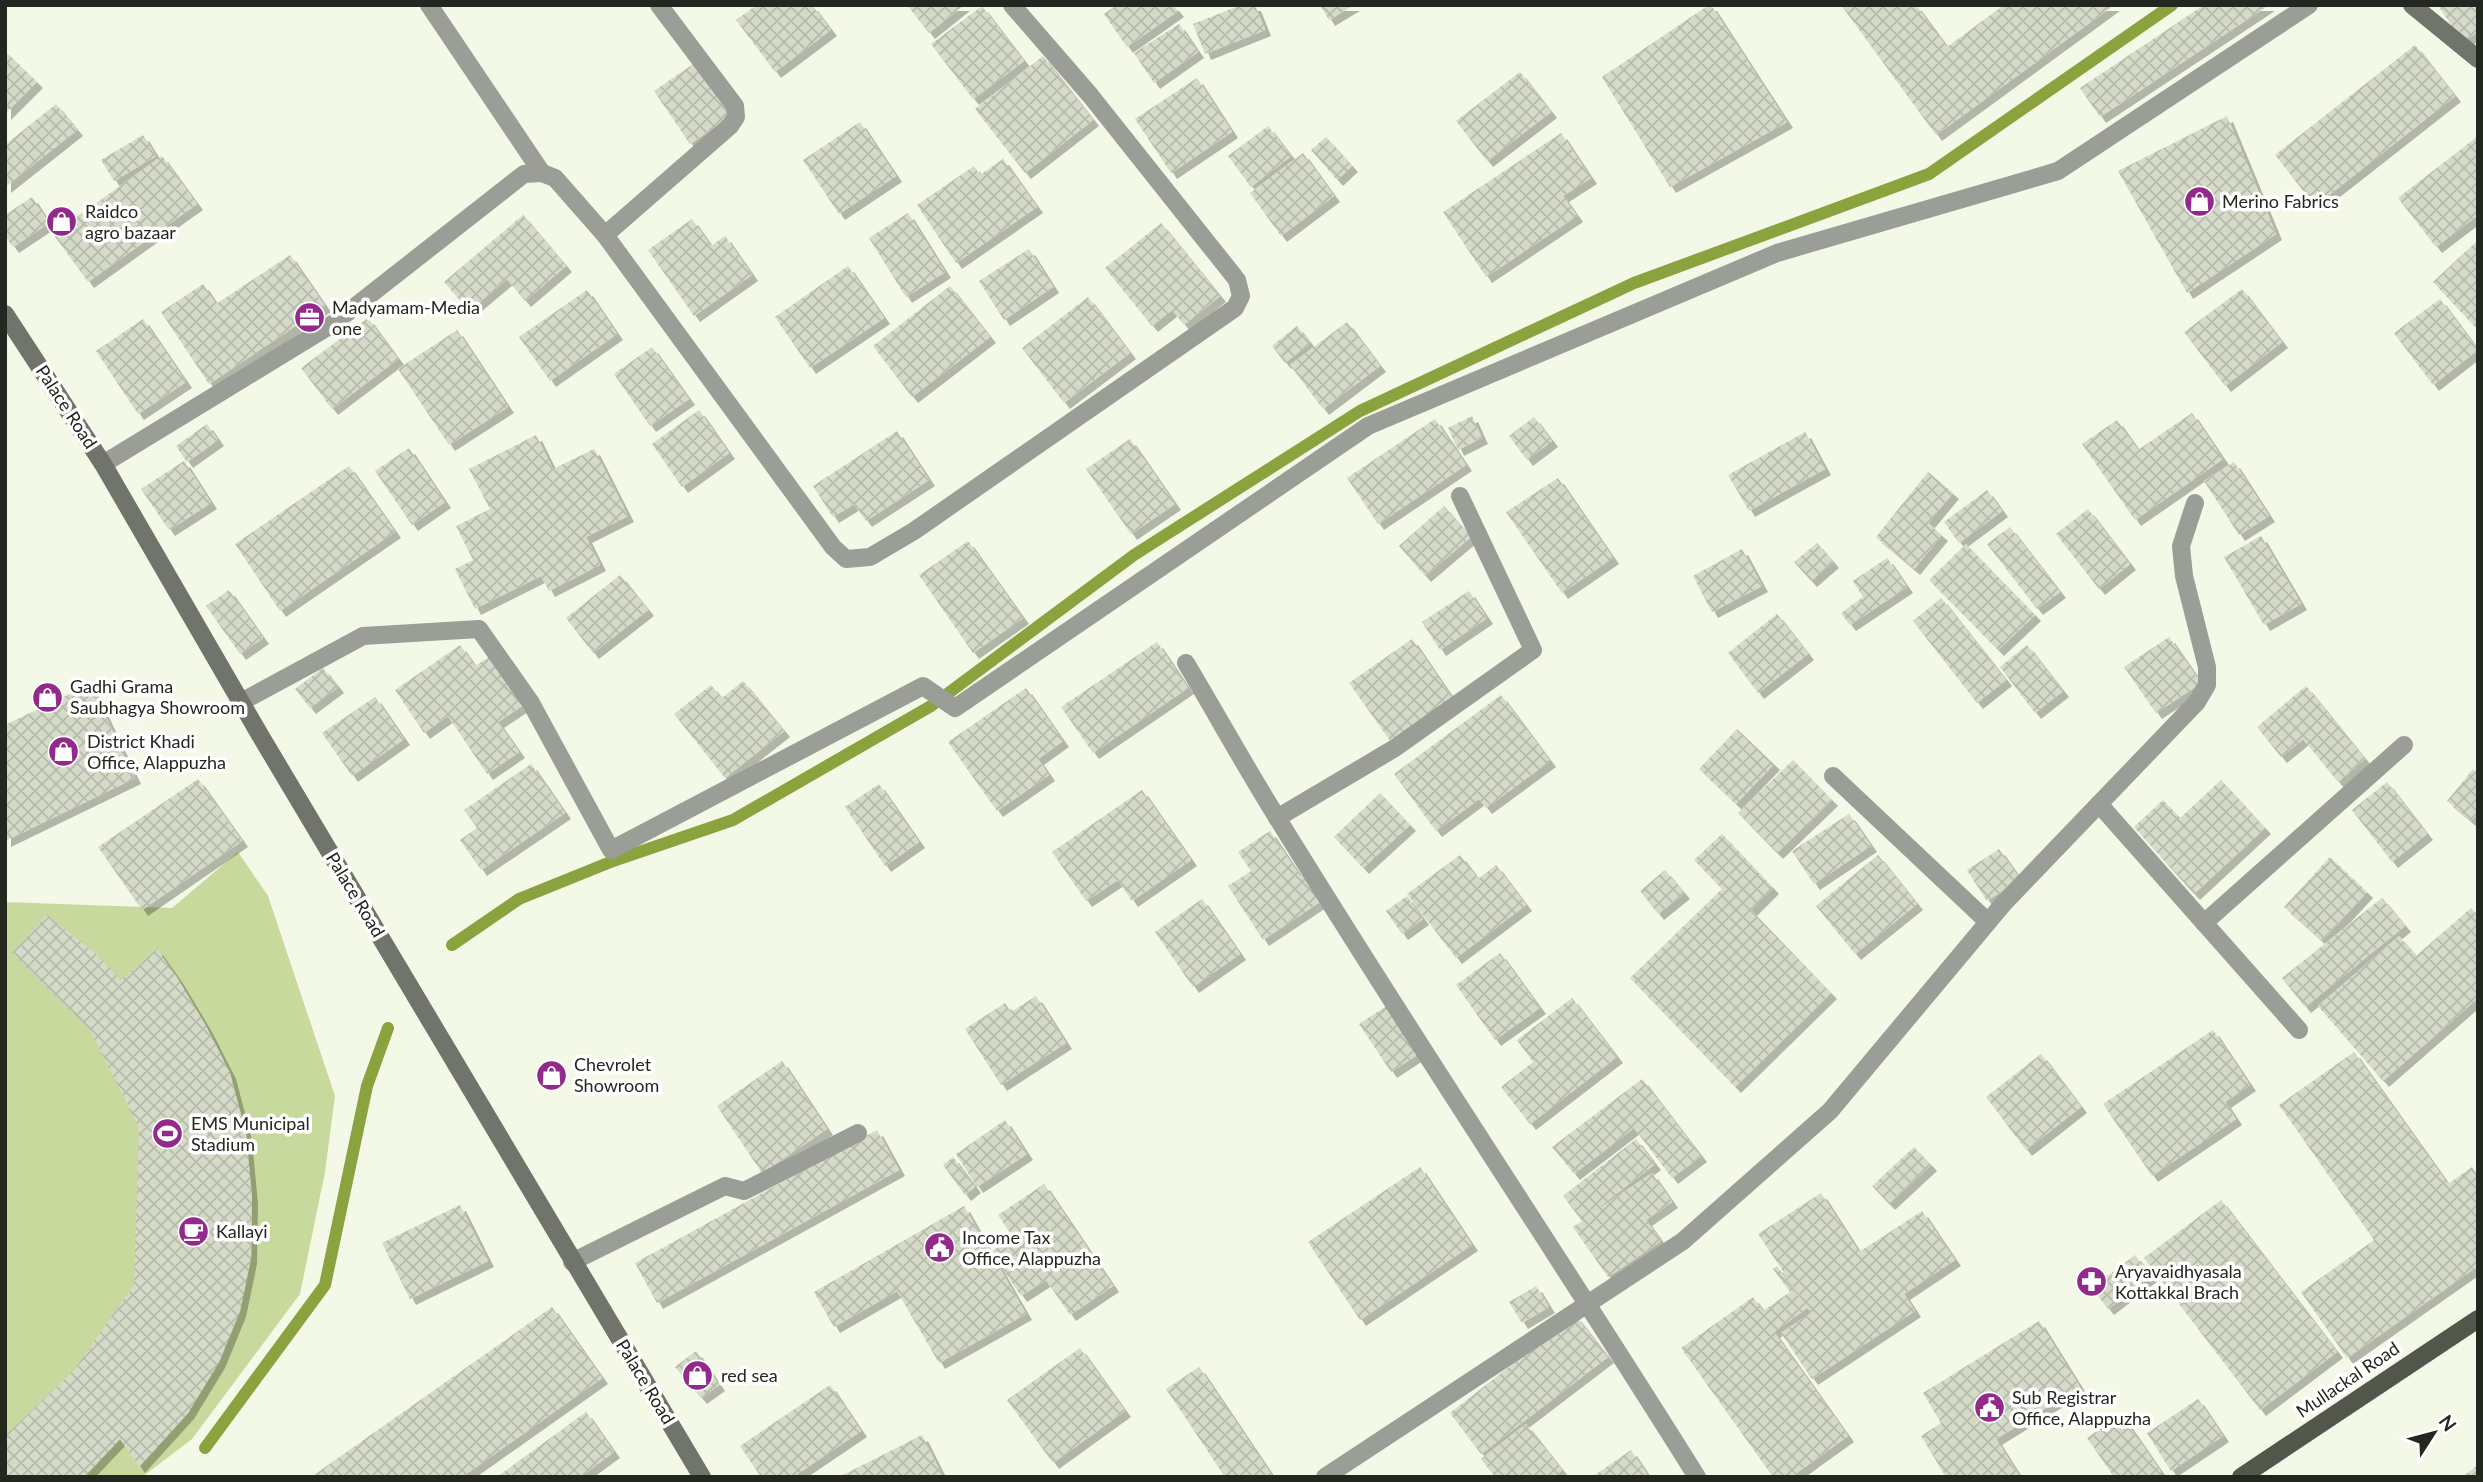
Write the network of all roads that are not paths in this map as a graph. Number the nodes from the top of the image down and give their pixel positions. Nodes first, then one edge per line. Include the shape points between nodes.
1 (429, 5) edge
2 (659, 5) edge
3 (1012, 5) edge
4 (2309, 5) edge
5 (2412, 5) edge
6 (2478, 60) edge
7 (542, 173) junction
8 (605, 235) junction
9 (5, 314) edge
10 (103, 464) junction
11 (1460, 496) dead end
12 (2195, 503) dead end
13 (1186, 663) dead end
14 (241, 702) junction
15 (2404, 745) dead end
16 (1833, 776) dead end
17 (2099, 804) junction
18 (1277, 818) junction
19 (1988, 922) junction
20 (2204, 923) junction
21 (2299, 1030) dead end
22 (858, 1133) dead end
23 (572, 1262) junction
24 (1588, 1303) junction
25 (2478, 1319) edge
26 (702, 1477) edge
27 (1325, 1477) edge
28 (1697, 1477) edge
29 (2241, 1477) edge

1 - 7 street
2 - 8 street via 735,106 736,117
3 - 8 street via 1237,280 1241,296 1235,308 914,531 870,556 846,559 833,548
4 - 14 street via 2057,171 1777,253 1368,426 955,708 923,686 611,850 531,703 480,629 363,636
5 - 6 main road
7 - 8 street via 555,178
7 - 10 street via 524,174 334,323
9 - 10 main road, Palace Road
10 - 14 main road, Palace Road
11 - 18 street via 1533,650 1395,748
12 - 17 street via 2181,546 2207,685 2197,702
13 - 18 street
14 - 23 main road, Palace Road
15 - 20 street
16 - 19 street
17 - 19 street
17 - 20 street
18 - 24 street
19 - 24 street via 1830,1111 1683,1241
20 - 21 street
22 - 23 street via 744,1191 725,1186
23 - 26 main road, Palace Road
24 - 27 street
24 - 28 street
25 - 29 main road, Mullackal Road

